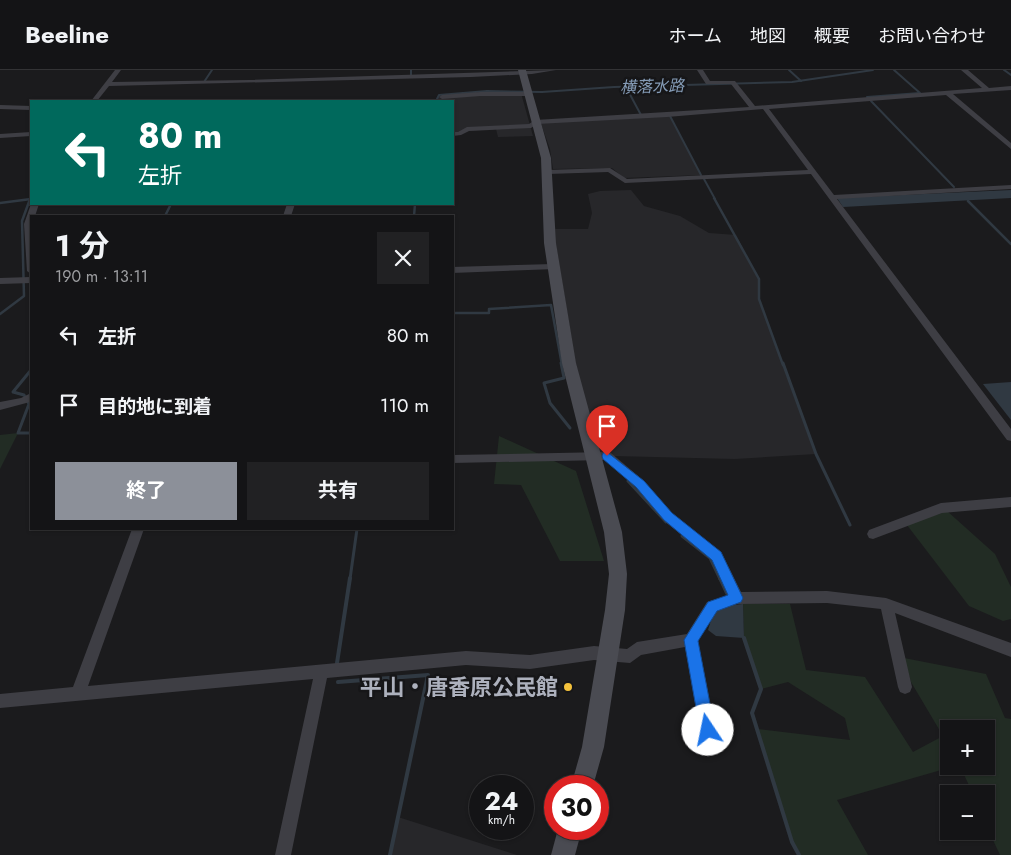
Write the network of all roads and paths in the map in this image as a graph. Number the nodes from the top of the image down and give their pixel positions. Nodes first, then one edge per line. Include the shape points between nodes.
1 (118, 70) edge
2 (553, 70) edge
3 (700, 70) edge
4 (964, 70) edge
5 (523, 72) edge
6 (447, 76) junction
7 (107, 84) junction
8 (445, 85) dead end
9 (1011, 88) edge
10 (988, 90) junction
11 (527, 92) junction
12 (948, 93) junction
13 (442, 97) edge
14 (95, 100) edge
15 (0, 107) edge
16 (30, 108) edge
17 (754, 108) junction
18 (765, 108) junction
19 (535, 122) junction
20 (30, 134) edge
21 (454, 134) edge
22 (0, 136) edge
23 (1011, 147) edge
24 (548, 172) junction
25 (813, 172) junction
26 (1011, 187) edge
27 (831, 196) junction
28 (30, 218) edge
29 (30, 255) edge
30 (553, 267) junction
31 (454, 270) edge
32 (30, 280) edge
33 (0, 281) edge
34 (27, 400) edge
35 (0, 406) edge
36 (1011, 437) edge
37 (592, 456) junction
38 (454, 459) edge
39 (1011, 502) edge
40 (138, 530) edge
41 (874, 534) dead end
42 (736, 598) junction
43 (886, 604) junction
44 (691, 640) junction
45 (1011, 650) edge
46 (608, 654) junction
47 (321, 673) junction
48 (904, 687) dead end
49 (78, 693) junction
50 (0, 701) edge
51 (711, 748) dead end
52 (585, 775) edge
53 (567, 840) edge
54 (283, 855) edge
55 (563, 855) edge

1 - 7 street
2 - 5 street
3 - 17 street via 708,82 735,85
4 - 10 street
5 - 6 street
5 - 11 street
6 - 7 street
6 - 8 street
7 - 14 street
9 - 10 street
10 - 12 street
11 - 13 street
11 - 19 street
12 - 18 street
12 - 23 street
15 - 16 street
17 - 18 street
17 - 19 street
18 - 25 street
19 - 21 street via 531,126 467,129
19 - 24 street
20 - 22 street
24 - 25 street via 610,170 624,181
24 - 30 street
25 - 27 street
26 - 27 street
27 - 36 street
28 - 29 street
30 - 31 street
30 - 37 street via 569,363
32 - 33 street
34 - 35 street via 6,402
37 - 38 street
37 - 42 street via 607,456 640,484 668,516 716,556
37 - 46 street via 613,532 618,574
39 - 41 street via 941,508
40 - 49 street
42 - 43 street via 827,598
42 - 44 street via 712,606
43 - 45 street
43 - 48 street
44 - 46 street via 637,649 630,656
44 - 51 street
46 - 47 street via 530,662 466,658
46 - 52 street via 593,747
47 - 49 street
47 - 54 street
49 - 50 street
53 - 55 street

